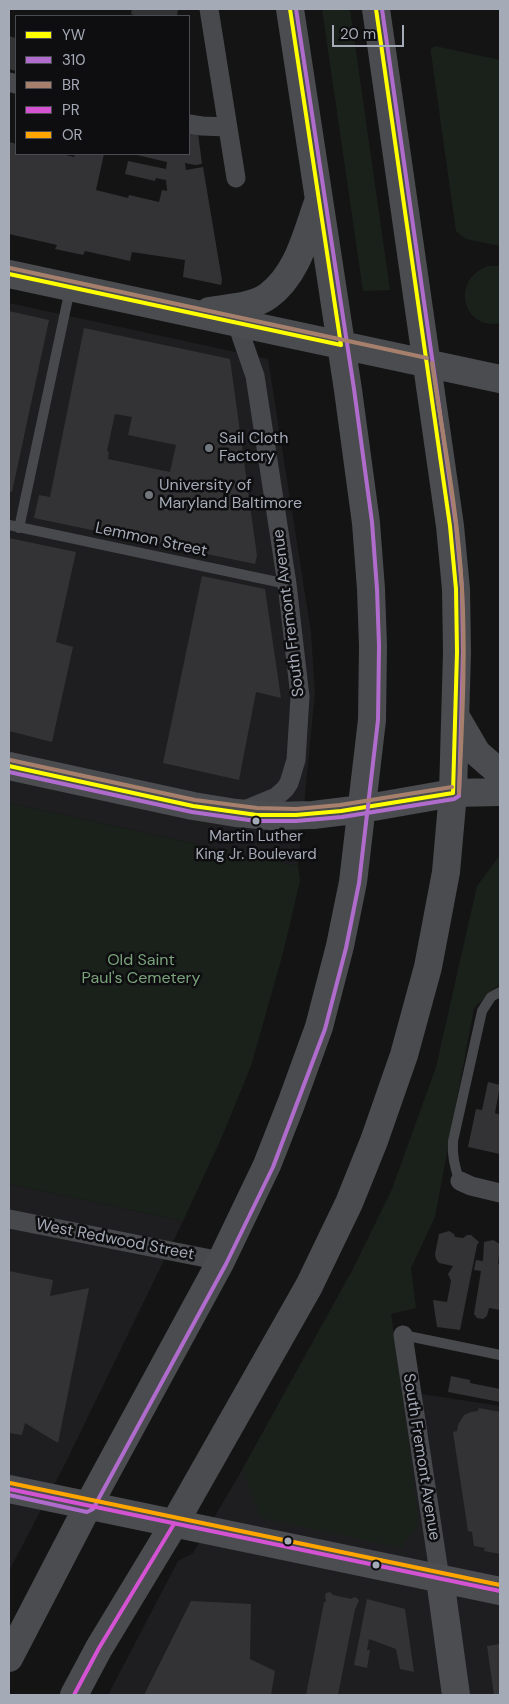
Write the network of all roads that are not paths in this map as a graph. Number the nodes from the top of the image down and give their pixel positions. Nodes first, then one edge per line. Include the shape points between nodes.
1 (209, 9) edge
2 (290, 9) edge
3 (376, 9) edge
4 (190, 124) edge
5 (227, 127) junction
6 (236, 178) dead end
7 (319, 198) junction
8 (9, 274) edge
9 (70, 288) junction
10 (192, 314) junction
11 (238, 324) junction
12 (341, 346) junction
13 (426, 364) junction
14 (500, 379) edge
15 (14, 526) edge
16 (287, 584) junction
17 (456, 717) junction
18 (9, 766) edge
19 (500, 773) edge
20 (500, 792) edge
21 (453, 793) junction
22 (362, 809) junction
23 (236, 813) junction
24 (500, 992) edge
25 (460, 1181) joint
26 (500, 1193) edge
27 (9, 1219) edge
28 (221, 1261) junction
29 (403, 1335) joint
30 (500, 1355) edge
31 (9, 1489) edge
32 (88, 1506) junction
33 (174, 1524) junction
34 (440, 1579) junction
35 (500, 1591) edge
36 (9, 1658) edge
37 (74, 1695) edge
38 (456, 1695) edge

1 - 5 street
2 - 7 main road
3 - 13 main road
4 - 5 street
5 - 6 street
7 - 10 main road via 297,260 284,281 267,297 243,306
7 - 12 main road
8 - 9 main road
9 - 10 main road
9 - 15 lane
10 - 11 main road
11 - 12 main road
11 - 16 street, South Fremont Avenue via 254,376
12 - 13 main road
12 - 22 main road via 366,524 374,646 372,720
13 - 14 main road
13 - 17 main road via 456,589
15 - 16 lane, Lemmon Street
16 - 23 street, South Fremont Avenue via 300,697 295,768 285,789 276,797
17 - 19 main road via 478,753
17 - 21 main road
18 - 23 main road
20 - 21 main road
21 - 22 main road
21 - 33 main road via 446,872 428,967 404,1055 374,1141 349,1203 309,1286
22 - 23 main road via 309,815
22 - 28 main road via 353,882 319,1026 267,1165
24 - 25 lane via 491,997 482,1011 454,1141 452,1156
25 - 26 street
27 - 28 street, West Redwood Street
28 - 32 main road
29 - 30 lane
29 - 34 street, South Fremont Avenue
31 - 32 main road
32 - 33 main road
32 - 36 main road
33 - 34 main road
33 - 37 main road
34 - 35 main road
34 - 38 main road

